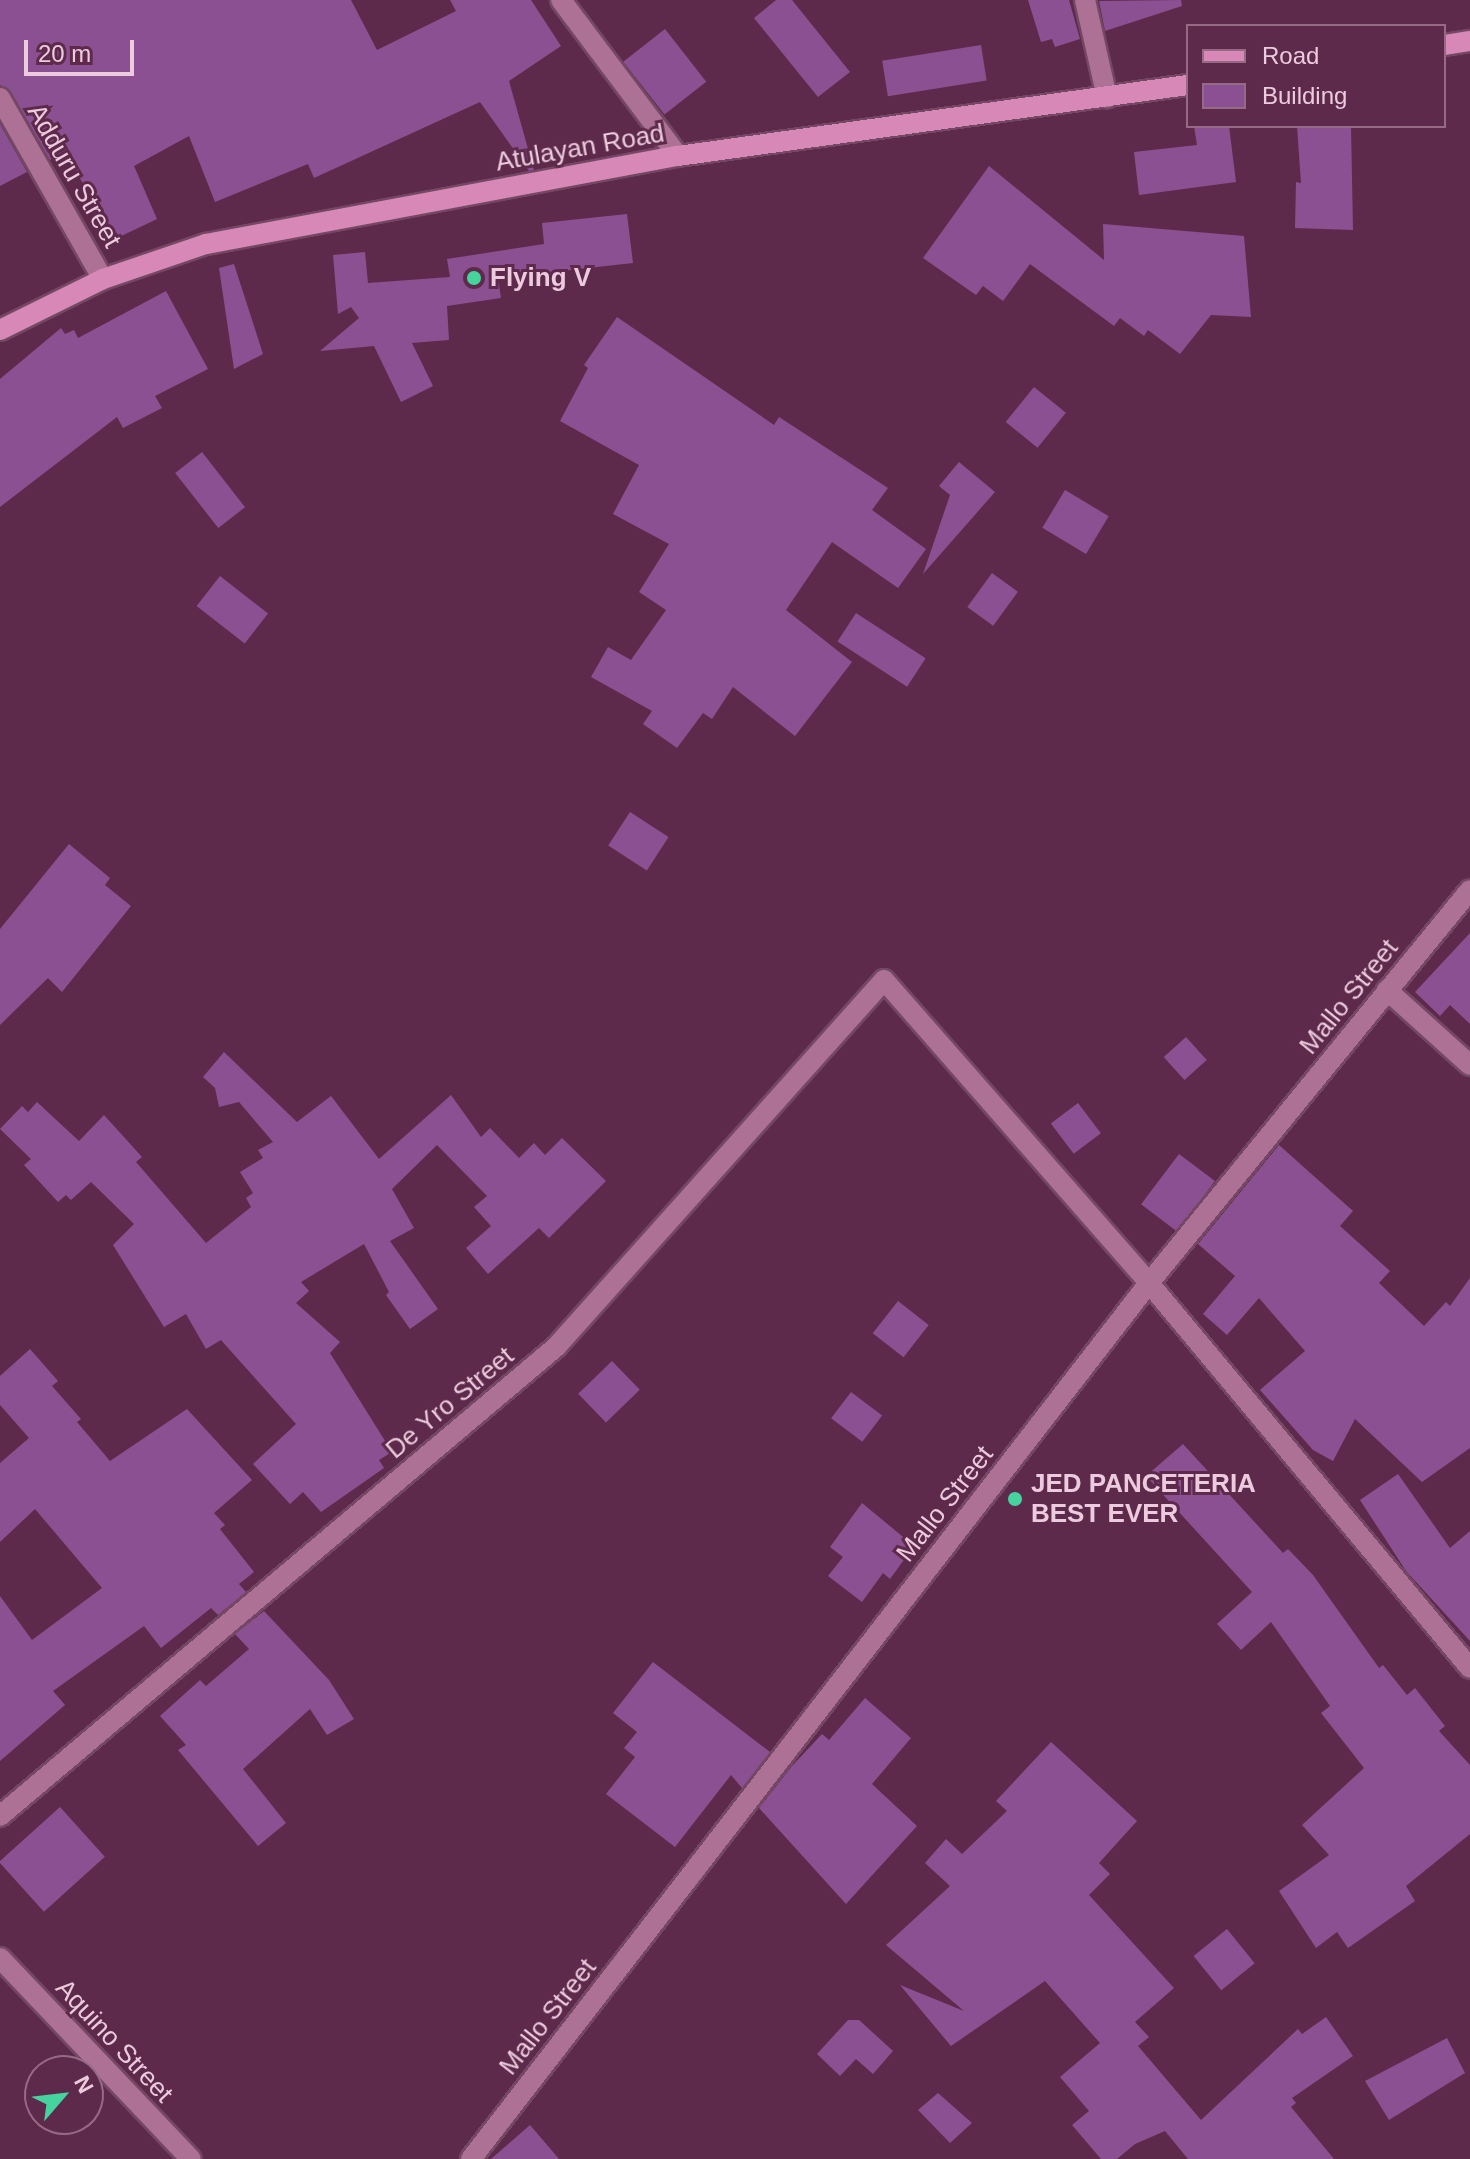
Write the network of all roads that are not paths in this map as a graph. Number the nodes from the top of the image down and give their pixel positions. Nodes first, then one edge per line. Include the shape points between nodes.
1 (561, 0) edge
2 (1085, 0) edge
3 (1470, 41) edge
4 (1446, 45) edge
5 (1186, 85) edge
6 (0, 98) edge
7 (1107, 98) junction
8 (678, 156) junction
9 (103, 279) junction
10 (0, 330) edge
11 (1470, 890) edge
12 (1387, 990) junction
13 (1470, 1065) edge
14 (1149, 1283) junction
15 (1470, 1668) edge
16 (0, 1816) edge
17 (0, 1958) edge
18 (191, 2159) edge
19 (471, 2159) edge

1 - 8 street
2 - 7 street
3 - 4 main road
5 - 7 main road, Atulayan Road
6 - 9 street, Adduru Street
7 - 8 main road, Atulayan Road
8 - 9 main road, Atulayan Road via 206,244
9 - 10 main road, Atulayan Road
11 - 12 street, Mallo Street
12 - 13 street
12 - 14 street, Mallo Street
14 - 15 street
14 - 16 street, De Yro Street via 884,980 556,1347
14 - 19 street, Mallo Street
17 - 18 street, Aquino Street

